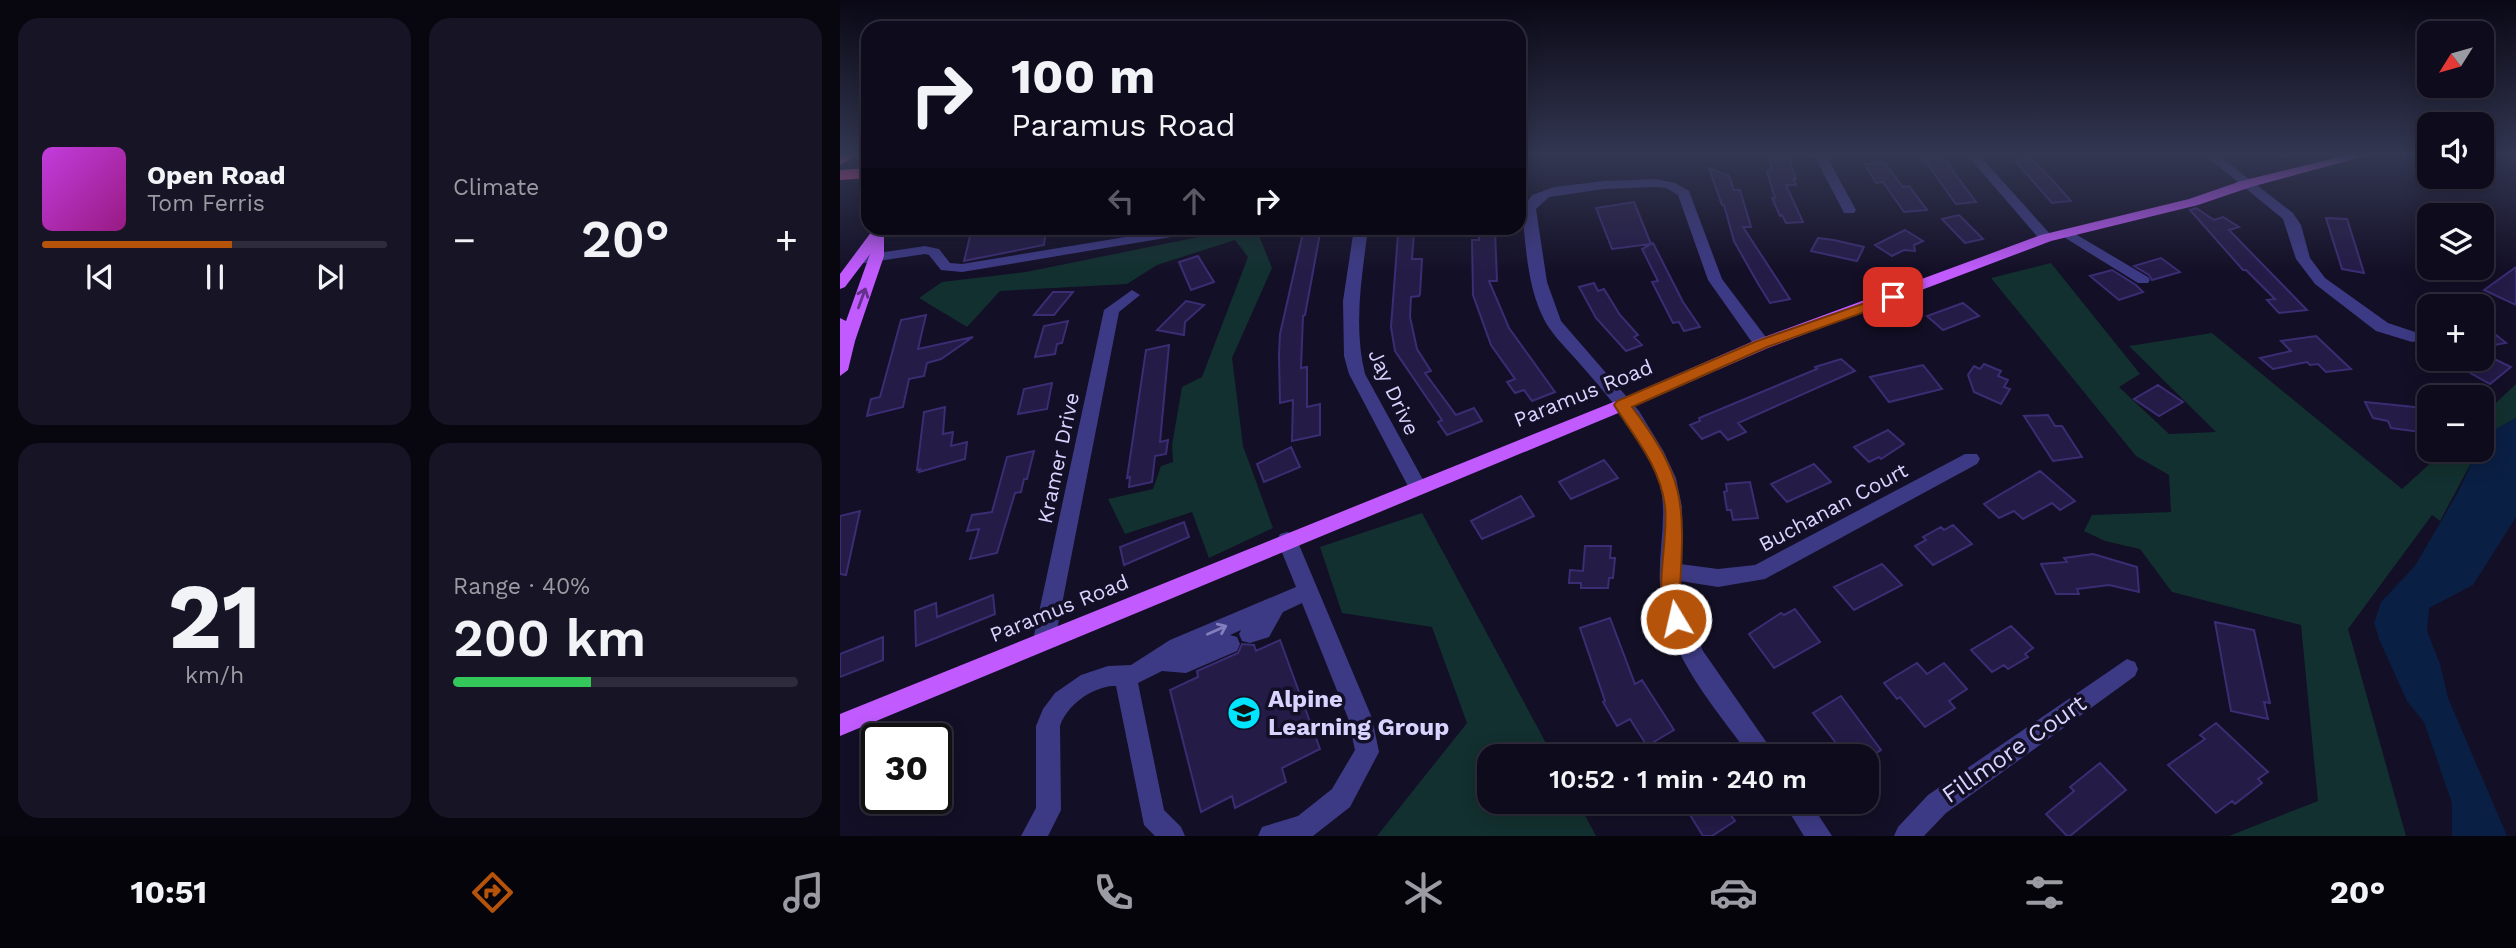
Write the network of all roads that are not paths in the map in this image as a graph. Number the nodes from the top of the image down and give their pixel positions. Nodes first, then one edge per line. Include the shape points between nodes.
1 (1544, 194) edge
2 (1685, 194) edge
3 (1841, 194) edge
4 (2007, 194) edge
5 (2217, 194) edge
6 (2259, 194) edge
7 (1849, 210) dead end
8 (2067, 233) junction
9 (876, 235) edge
10 (878, 235) edge
11 (1159, 235) edge
12 (1360, 235) edge
13 (2046, 238) junction
14 (877, 256) junction
15 (858, 260) junction
16 (840, 264) edge
17 (2143, 280) dead end
18 (840, 284) edge
19 (1132, 295) dead end
20 (840, 323) edge
21 (2412, 337) dead end
22 (847, 341) junction
23 (1762, 344) junction
24 (840, 370) edge
25 (1622, 405) junction
26 (1971, 459) dead end
27 (1418, 487) junction
28 (1287, 540) junction
29 (1670, 571) junction
30 (1309, 591) junction
31 (1276, 604) junction
32 (1251, 634) dead end
33 (1044, 640) junction
34 (1229, 644) dead end
35 (1160, 661) junction
36 (2127, 669) dead end
37 (1125, 677) junction
38 (840, 725) edge
39 (1756, 744) edge
40 (1803, 814) edge
41 (1034, 836) edge
42 (1172, 836) edge
43 (1271, 836) edge
44 (1819, 836) edge
45 (1907, 836) edge

1 - 25 street via 1529,209 1545,306
2 - 23 street via 1715,280
3 - 7 street
4 - 13 street
5 - 8 main road, Paramus Road
6 - 21 street via 2288,216 2302,259 2320,281 2382,327
8 - 13 main road, Paramus Road
8 - 17 street
9 - 15 main road
10 - 14 main road
11 - 14 street via 962,268 946,267 931,250
12 - 27 street, Jay Drive via 1349,326 1351,355
13 - 23 main road, Paramus Road
14 - 15 street
22 -> 14 main road
15 - 16 main road
15 - 18 main road
19 - 33 street, Kramer Drive via 1112,310
20 - 22 main road
22 - 24 main road
23 - 25 main road, Paramus Road
25 - 27 main road, Paramus Road
25 - 29 street via 1648,440 1669,482 1674,521
26 - 29 street, Buchanan Court via 1758,573 1717,578
27 - 28 main road, Paramus Road
28 - 30 street
28 - 33 main road, Paramus Road
29 - 39 street via 1671,595 1684,638
30 - 31 street
30 - 43 street via 1360,718 1367,752 1341,798 1304,827
31 - 32 street via 1261,630
35 -> 31 street via 1178,648
33 - 38 main road, Paramus Road
34 - 35 street via 1186,663
35 - 37 street
36 - 45 street, Fillmore Court via 1937,804
37 - 41 street via 1110,676 1073,692 1050,715 1048,810
37 - 42 street via 1153,816
40 - 44 street

